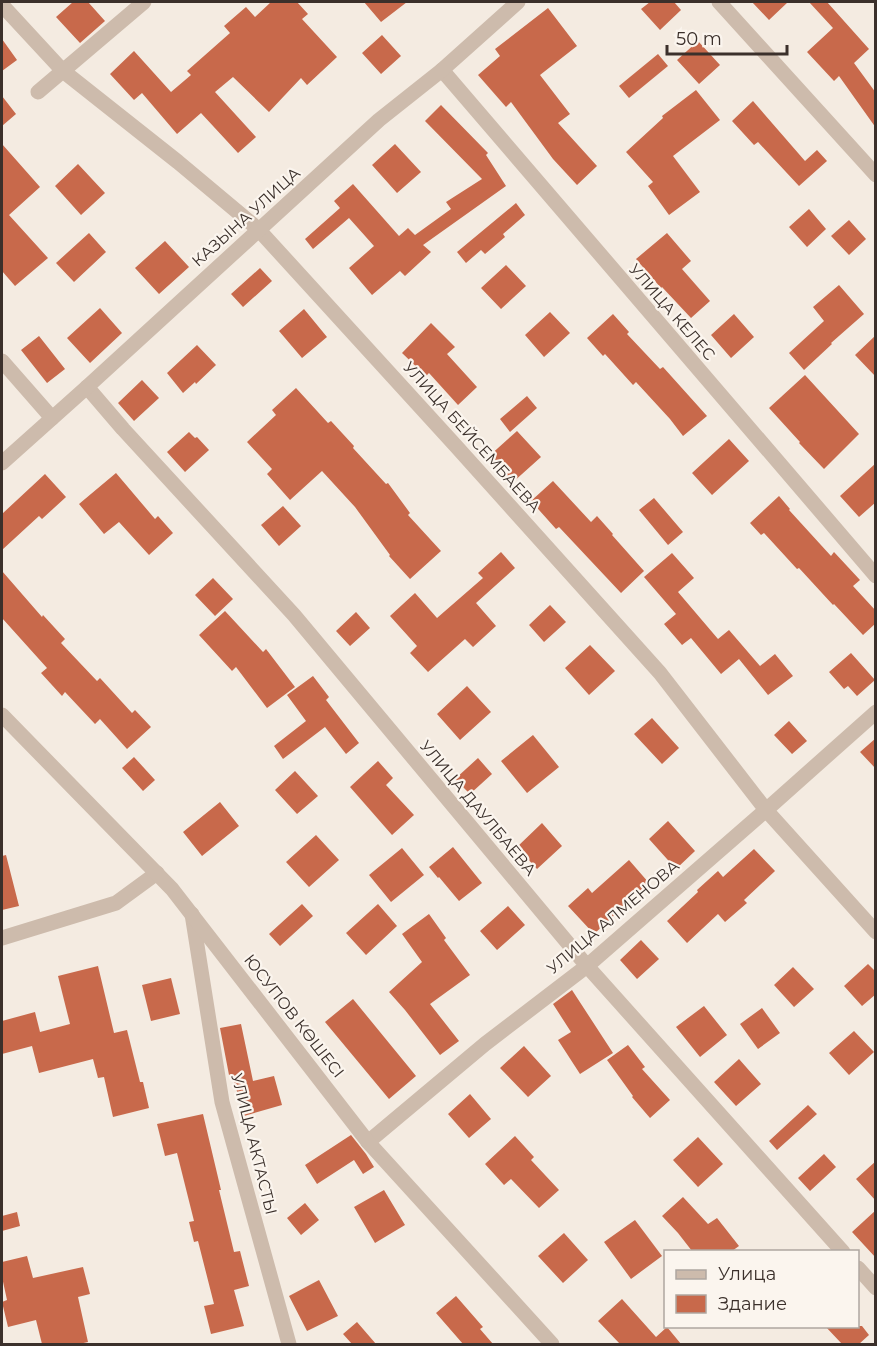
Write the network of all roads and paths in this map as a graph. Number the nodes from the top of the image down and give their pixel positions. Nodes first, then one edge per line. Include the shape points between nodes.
1 (144, 2) edge
2 (519, 2) edge
3 (719, 2) edge
4 (2, 5) edge
5 (63, 70) junction
6 (442, 70) junction
7 (38, 92) dead end
8 (876, 175) edge
9 (258, 229) junction
10 (2, 362) edge
11 (87, 387) junction
12 (52, 417) junction
13 (2, 463) edge
14 (876, 576) edge
15 (876, 712) edge
16 (2, 715) edge
17 (766, 810) junction
18 (157, 873) junction
19 (192, 914) junction
20 (876, 932) edge
21 (2, 938) edge
22 (587, 966) junction
23 (368, 1142) junction
24 (842, 1250) edge
25 (859, 1269) edge
26 (876, 1288) edge
27 (289, 1344) edge
28 (552, 1344) edge

1 - 5 street
2 - 6 street, КАЗЫНА УЛИЦА
3 - 8 street
4 - 5 street, УЛИЦА БЕЙСЕМБАЕВА
5 - 7 street
5 - 9 street, УЛИЦА БЕЙСЕМБАЕВА
6 - 9 street, КАЗЫНА УЛИЦА via 379,120
6 - 14 street, УЛИЦА КЕЛЕС
9 - 11 street, КАЗЫНА УЛИЦА
9 - 17 street, УЛИЦА БЕЙСЕМБАЕВА via 660,673
10 - 12 street
11 - 12 street, КАЗЫНА УЛИЦА
11 - 22 street, УЛИЦА ДАУЛБАЕВА via 294,615
12 - 13 street, КАЗЫНА УЛИЦА
15 - 17 street, УЛИЦА АЛМЕНОВА
16 - 18 street, ЮСУПОВ КӨШЕСІ
17 - 20 street, УЛИЦА БЕЙСЕМБАЕВА
17 - 22 street, УЛИЦА АЛМЕНОВА
18 - 19 street, ЮСУПОВ КӨШЕСІ
18 - 21 street via 116,903
19 - 23 street, ЮСУПОВ КӨШЕСІ
19 - 27 street, УЛИЦА АКТАСТЫ via 222,1102
22 - 23 street, УЛИЦА АЛМЕНОВА via 485,1044
22 - 24 street, УЛИЦА ДАУЛБАЕВА
23 - 28 street, ЮСУПОВ КӨШЕСІ
25 - 26 street

